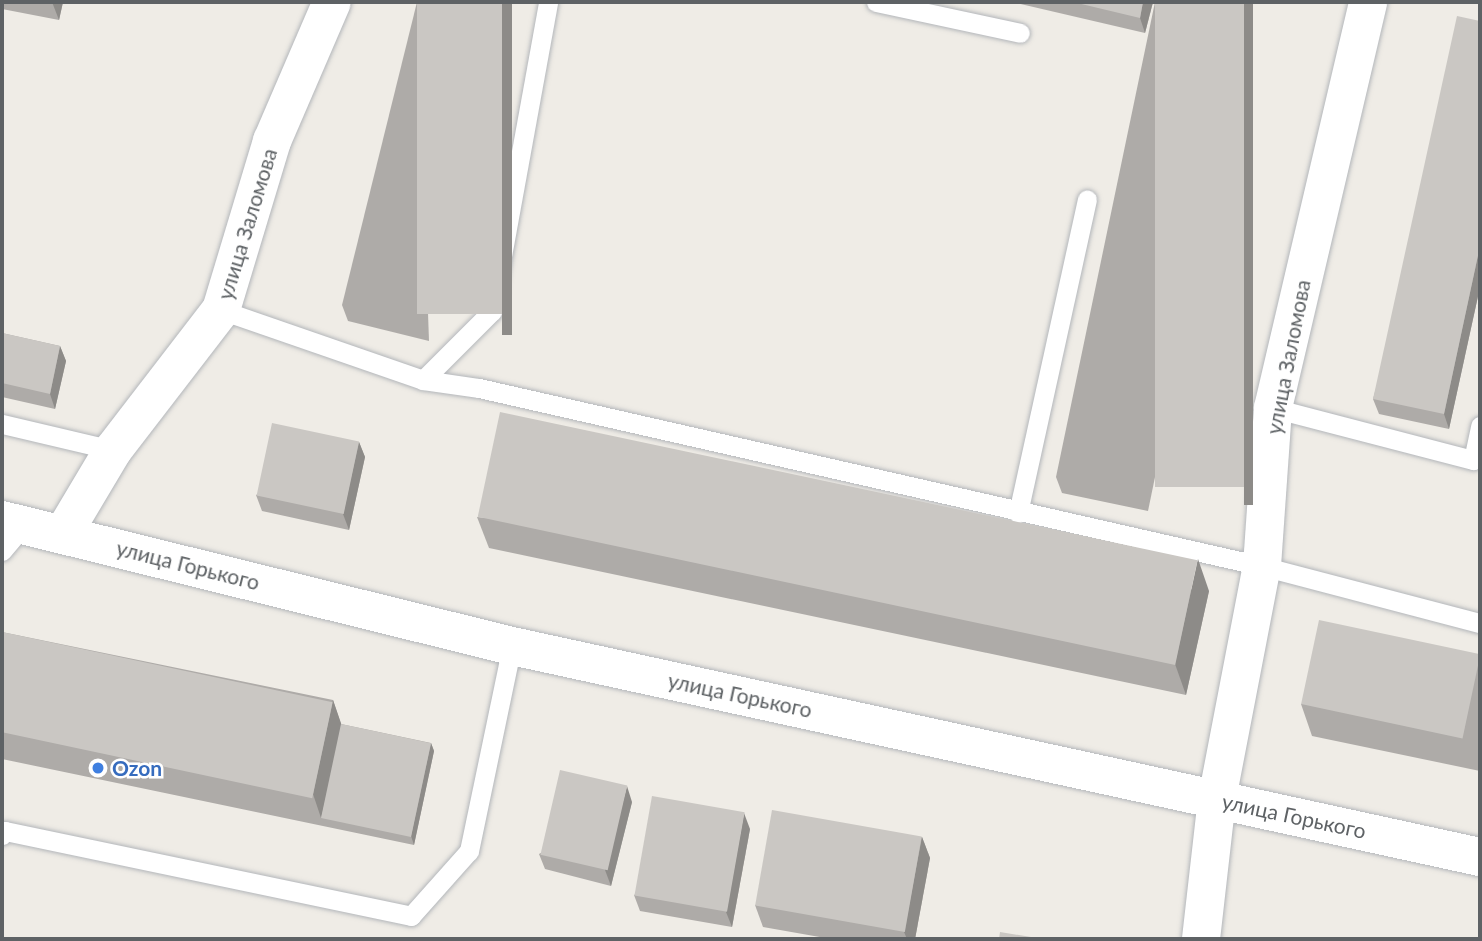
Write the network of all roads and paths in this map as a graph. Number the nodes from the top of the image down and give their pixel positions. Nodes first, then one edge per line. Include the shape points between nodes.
1 (332, 2) edge
2 (548, 2) edge
3 (876, 2) edge
4 (1368, 2) edge
5 (1020, 33) dead end
6 (1087, 200) dead end
7 (221, 310) junction
8 (423, 380) junction
9 (1273, 408) junction
10 (2, 424) edge
11 (1480, 426) edge
12 (113, 450) junction
13 (1018, 513) junction
14 (9, 532) edge
15 (63, 534) junction
16 (1262, 566) junction
17 (1480, 623) edge
18 (512, 646) junction
19 (1217, 799) junction
20 (2, 835) edge
21 (1480, 857) edge
22 (1201, 939) edge

1 - 7 street, улица Заломова via 272,141
2 - 8 lane via 492,311
3 - 5 lane
4 - 9 street, улица Заломова
6 - 13 lane
7 - 8 lane
7 - 12 street, улица Заломова
8 - 13 lane via 479,388
9 - 11 lane via 1473,460
9 - 16 street, улица Заломова
10 - 12 lane
12 - 15 street, улица Заломова
13 - 16 lane
14 - 15 street, улица Горького
15 - 18 street, улица Горького
16 - 17 lane
16 - 19 street, улица Заломова
18 - 19 street, улица Горького
18 - 20 lane via 469,851 411,916 5,831
19 - 21 street, улица Горького
19 - 22 street, улица Заломова

